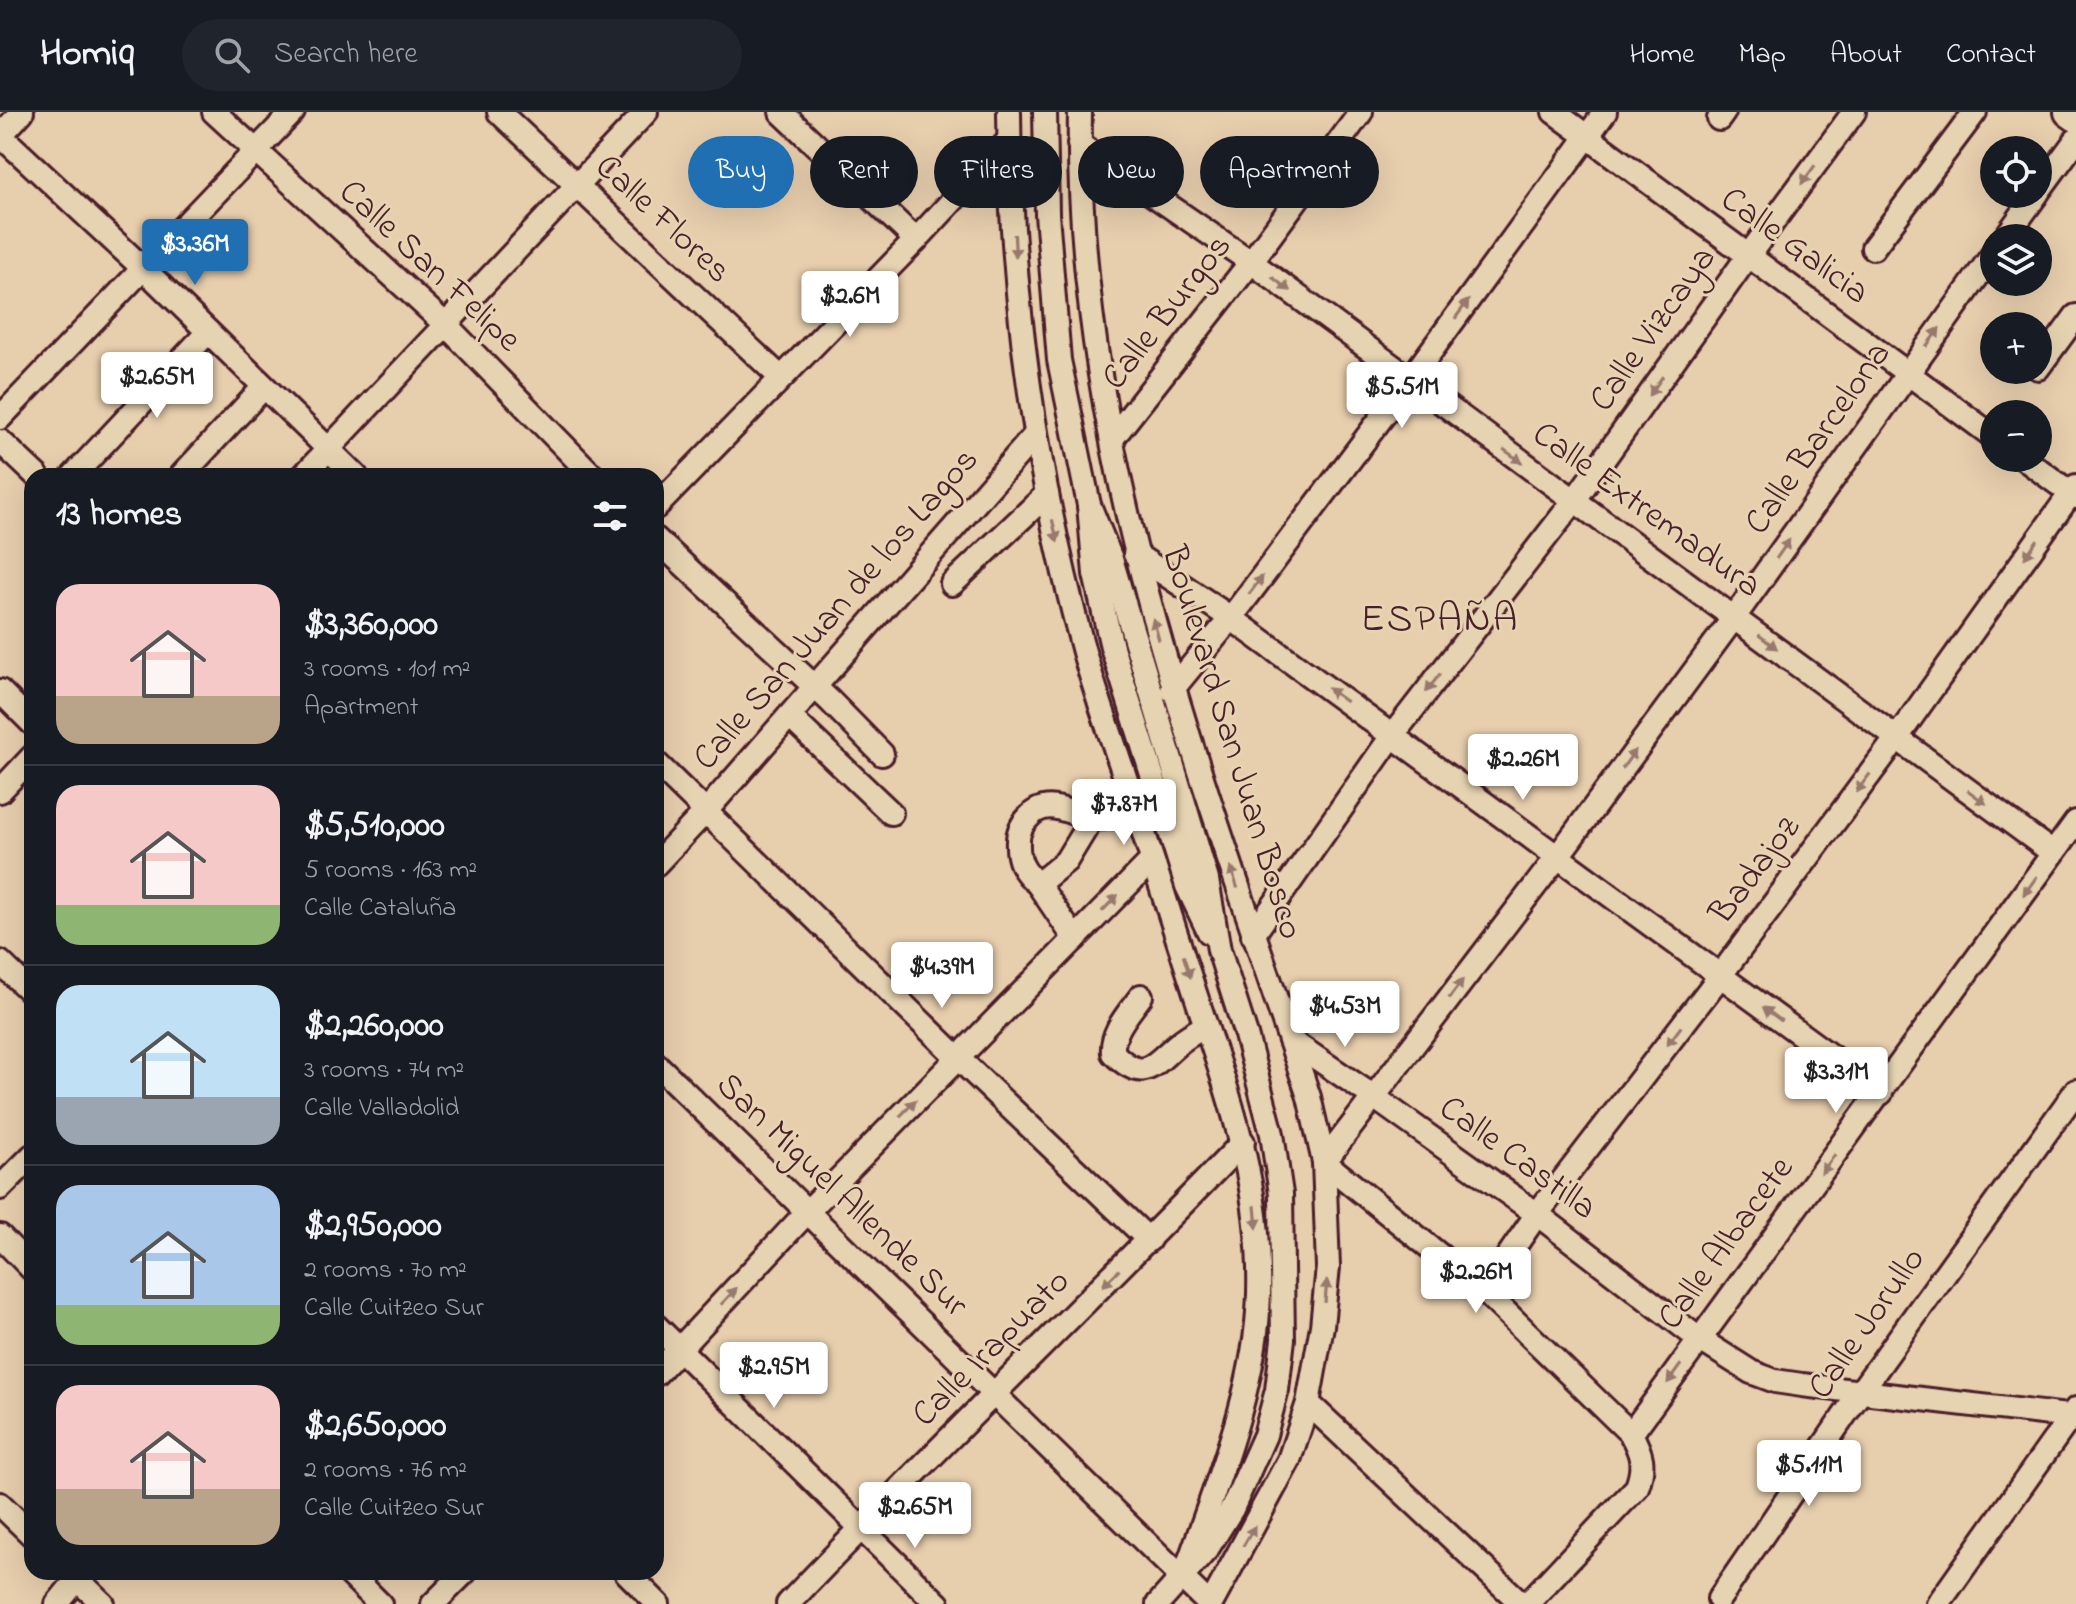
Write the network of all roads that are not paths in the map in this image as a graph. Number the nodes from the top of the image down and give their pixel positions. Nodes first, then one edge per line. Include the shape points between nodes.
1 (22, 112) edge
2 (214, 112) edge
3 (293, 112) edge
4 (499, 112) edge
5 (646, 112) edge
6 (781, 112) edge
7 (1009, 112) edge
8 (1045, 112) edge
9 (1080, 112) edge
10 (1098, 112) edge
11 (1361, 112) edge
12 (1554, 112) edge
13 (1605, 112) edge
14 (1854, 112) edge
15 (1975, 112) edge
16 (2069, 112) edge
17 (2076, 117) edge
18 (0, 135) edge
19 (1009, 136) edge
20 (1079, 136) edge
21 (1082, 136) edge
22 (1587, 136) junction
23 (2076, 140) edge
24 (256, 151) junction
25 (2052, 173) edge
26 (577, 188) junction
27 (946, 208) edge
28 (1013, 208) edge
29 (1081, 208) edge
30 (1175, 208) edge
31 (916, 240) junction
32 (1873, 248) dead end
33 (1748, 256) junction
34 (1251, 262) junction
35 (145, 270) junction
36 (1980, 272) edge
37 (2076, 316) edge
38 (446, 325) junction
39 (208, 332) junction
40 (2052, 348) edge
41 (1907, 373) junction
42 (780, 377) junction
43 (1410, 380) junction
44 (263, 388) junction
45 (0, 418) edge
46 (1980, 427) edge
47 (1035, 435) junction
48 (1112, 439) junction
49 (0, 441) edge
50 (328, 449) junction
51 (29, 468) edge
52 (80, 468) edge
53 (188, 468) edge
54 (310, 468) edge
55 (348, 468) edge
56 (585, 468) edge
57 (2044, 472) edge
58 (2074, 492) edge
59 (1047, 494) junction
60 (664, 499) edge
61 (1574, 501) junction
62 (664, 547) edge
63 (1135, 554) junction
64 (952, 584) dead end
65 (1735, 616) junction
66 (1231, 618) junction
67 (814, 688) junction
68 (1172, 690) junction
69 (0, 691) edge
70 (24, 715) edge
71 (789, 716) junction
72 (1392, 736) junction
73 (1896, 739) junction
74 (882, 754) dead end
75 (24, 766) edge
76 (664, 771) edge
77 (0, 791) edge
78 (1136, 810) junction
79 (706, 811) junction
80 (891, 813) dead end
81 (1092, 818) junction
82 (2076, 822) edge
83 (2053, 853) junction
84 (664, 856) edge
85 (1558, 856) junction
86 (1152, 860) junction
87 (1038, 884) junction
88 (1253, 935) junction
89 (1075, 939) junction
90 (0, 962) edge
91 (1720, 976) junction
92 (24, 985) edge
93 (1141, 996) dead end
94 (1206, 1026) junction
95 (1290, 1040) junction
96 (957, 1057) junction
97 (664, 1072) edge
98 (2076, 1091) edge
99 (1881, 1093) junction
100 (1374, 1097) junction
101 (1243, 1142) junction
102 (1324, 1162) junction
103 (24, 1164) edge
104 (0, 1188) edge
105 (808, 1211) junction
106 (1537, 1214) junction
107 (0, 1236) edge
108 (1149, 1240) junction
109 (24, 1259) edge
110 (1484, 1291) junction
111 (664, 1334) edge
112 (1699, 1339) junction
113 (680, 1349) junction
114 (664, 1366) edge
115 (1861, 1391) junction
116 (996, 1394) junction
117 (1308, 1403) junction
118 (2074, 1414) edge
119 (1631, 1434) junction
120 (0, 1504) edge
121 (24, 1527) edge
122 (860, 1528) junction
123 (1183, 1579) junction
124 (73, 1580) edge
125 (82, 1580) edge
126 (356, 1580) edge
127 (457, 1580) edge
128 (634, 1580) edge
129 (1719, 1599) dead end
130 (57, 1604) edge
131 (103, 1604) edge
132 (380, 1604) edge
133 (433, 1604) edge
134 (658, 1604) edge
135 (788, 1604) edge
136 (938, 1604) edge
137 (1158, 1604) edge
138 (1210, 1604) edge
139 (1524, 1604) edge
140 (1938, 1604) edge

1 - 18 street
2 - 24 street, Calle San Felipe
3 - 24 street
4 - 26 street, Calle Flores
5 - 26 street
6 - 31 street
7 - 19 street
8 - 123 street via 1059,360 1089,505 1111,559 1207,880 1219,950 1272,1134 1281,1194 1283,1339 1277,1390 1259,1449 1232,1509
9 - 20 street, Boulevard San Juan Bosco
10 - 21 street
11 - 34 street, Calle Burgos
12 - 22 street, Calle Galicia
13 - 22 street
14 -> 33 street, Calle Vizcaya
15 - 32 street
16 - 17 main road
18 - 35 street
22 - 33 street, Calle Galicia
43 -> 22 street
23 - 25 street
24 - 35 street
24 - 38 street, Calle San Felipe
26 - 38 street
26 - 42 street, Calle Flores
27 - 31 street
28 -> 47 street
29 - 48 street, Boulevard San Juan Bosco via 1089,310
30 - 34 street, Calle Extremadura
31 - 42 street
33 - 41 street, Calle Galicia
33 -> 61 street, Calle Vizcaya
34 -> 43 street, Calle Extremadura
34 - 48 street, Calle Burgos
35 - 39 street
35 - 45 street
41 -> 36 street, Calle Barcelona
37 - 40 street
38 - 50 street
38 - 56 street, Calle San Felipe
39 - 44 street
39 - 52 street
41 - 46 street, Calle Galicia
65 -> 41 street, Calle Barcelona
42 - 60 street
43 -> 61 street, Calle Extremadura
66 -> 43 street
44 - 50 street
44 - 53 street
47 - 59 street
47 - 67 street, Calle San Juan de los Lagos
48 - 63 street, Boulevard San Juan Bosco
49 - 51 street
50 - 54 street
50 - 55 street
57 - 58 street
58 -> 73 street, Badajoz
59 - 64 street
59 -> 78 street via 1084,653
61 - 65 street, Calle Extremadura
61 -> 72 street, Calle Vizcaya
62 - 67 street
63 - 66 street
68 -> 63 street, Boulevard San Juan Bosco
65 -> 73 street, Calle Extremadura
85 -> 65 street, Calle Barcelona
66 - 68 street
72 -> 66 street
67 - 71 street, Calle San Juan de los Lagos
67 - 74 street
88 -> 68 street, Boulevard San Juan Bosco
69 - 70 street
71 - 79 street, Calle San Juan de los Lagos
71 - 80 street
72 - 85 street
72 - 88 street, Calle Vizcaya
73 -> 83 street, Calle Extremadura
73 -> 91 street, Badajoz
75 - 77 street
76 - 79 street
78 - 81 street
78 - 86 street
79 - 84 street, Calle San Juan de los Lagos
79 - 96 street
81 - 87 street via 1066,861
81 - 87 street via 1052,807 1039,809 1025,821 1017,835 1018,854
82 - 83 street, Calle Albacete
83 -> 99 street, Calle Albacete
85 - 91 street
100 -> 85 street, Calle Barcelona
89 -> 86 street
86 -> 94 street
87 - 89 street
88 - 95 street, Boulevard San Juan Bosco
89 - 96 street
90 - 92 street
99 -> 91 street
91 -> 106 street, Badajoz
93 - 94 street via 1112,1045 1113,1053 1130,1067 1149,1069
94 - 101 street
95 - 100 street, Calle Castilla
95 - 102 street, Boulevard San Juan Bosco
105 -> 96 street
96 - 108 street
97 - 105 street, San Miguel Allende Sur
98 - 115 street, Calle Jorullo
99 -> 112 street, Calle Albacete
100 - 102 street, Calle Barcelona
100 - 106 street, Calle Castilla
101 - 108 street, Calle Irapuato
101 -> 123 street via 1257,1229 1254,1350 1241,1413
102 - 110 street
117 -> 102 street, Boulevard San Juan Bosco via 1328,1267
103 - 104 street
113 -> 105 street
105 - 116 street, San Miguel Allende Sur
106 - 110 street, Badajoz
106 - 112 street, Calle Castilla
107 - 109 street
108 -> 116 street, Calle Irapuato
110 - 119 street
111 - 113 street
112 - 115 street, Calle Castilla via 1775,1381
112 -> 119 street, Calle Albacete
113 - 114 street
113 - 122 street
115 - 118 street, Calle Castilla
115 - 129 street, Calle Jorullo
116 - 122 street, Calle Irapuato
116 - 123 street, San Miguel Allende Sur
138 -> 117 street, Boulevard San Juan Bosco via 1289,1460
117 - 139 street
118 - 140 street
119 - 139 street via 1643,1458 1637,1487
120 - 121 street
122 - 135 street, Calle Irapuato
122 - 136 street
123 - 137 street
123 - 138 street, San Miguel Allende Sur
124 - 130 street
125 - 131 street
126 - 132 street
127 - 133 street
128 - 134 street

